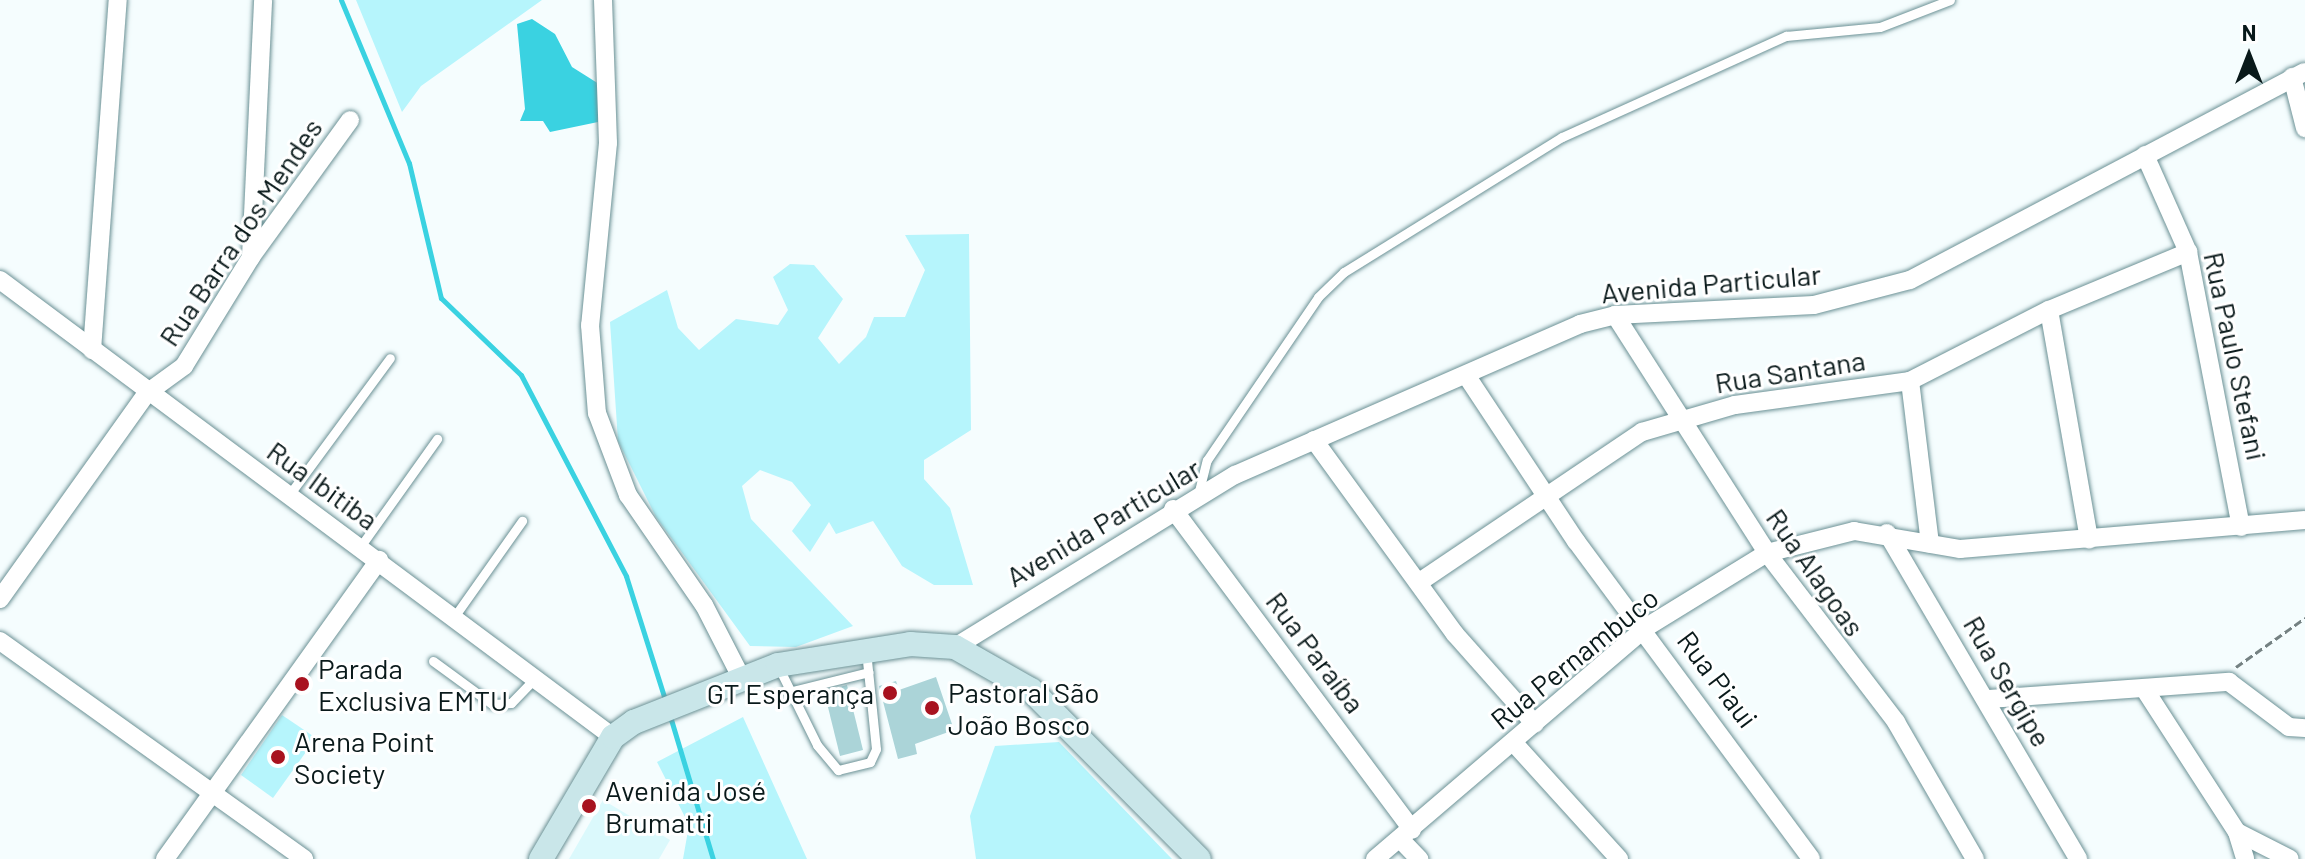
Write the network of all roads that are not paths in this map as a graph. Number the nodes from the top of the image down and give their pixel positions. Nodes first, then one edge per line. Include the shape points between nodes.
1 (118, 0) edge
2 (263, 0) edge
3 (603, 0) edge
4 (1950, 0) edge
5 (2298, 74) edge
6 (350, 120) dead end
7 (2305, 128) edge
8 (2145, 155) junction
9 (2188, 252) junction
10 (251, 257) junction
11 (0, 280) edge
12 (2049, 310) junction
13 (1615, 315) junction
14 (92, 350) junction
15 (390, 358) dead end
16 (1468, 378) junction
17 (1910, 381) junction
18 (147, 393) junction
19 (1675, 419) junction
20 (437, 439) dead end
21 (1314, 440) junction
22 (289, 495) junction
23 (1198, 495) junction
24 (1549, 499) junction
25 (1173, 509) junction
26 (2305, 520) edge
27 (522, 521) dead end
28 (2241, 527) junction
29 (1887, 533) junction
30 (2089, 540) junction
31 (1930, 544) junction
32 (360, 547) junction
33 (1767, 553) junction
34 (379, 560) junction
35 (1421, 581) junction
36 (0, 599) edge
37 (454, 617) junction
38 (1645, 628) junction
39 (0, 641) edge
40 (866, 646) junction
41 (955, 647) junction
42 (433, 661) dead end
43 (778, 665) junction
44 (869, 672) junction
45 (741, 677) junction
46 (535, 678) junction
47 (788, 692) junction
48 (2147, 693) junction
49 (1989, 699) junction
50 (1535, 724) junction
51 (2297, 727) edge
52 (613, 737) junction
53 (1513, 742) junction
54 (211, 795) junction
55 (2237, 832) junction
56 (1406, 834) junction
57 (165, 859) edge
58 (304, 859) edge
59 (541, 859) edge
60 (1199, 859) edge
61 (1375, 859) edge
62 (1419, 859) edge
63 (1619, 859) edge
64 (1811, 859) edge
65 (1975, 859) edge
66 (2078, 859) edge
67 (2245, 859) edge
68 (2290, 859) edge

1 - 14 street
2 - 10 street
3 - 45 street via 608,143 590,325 597,413 628,495 704,605
4 - 23 lane via 1880,27 1786,36 1562,137 1344,272 1318,297 1207,460
5 - 7 street
5 - 8 street, Avenida Particular
6 - 10 street, Rua Barra dos Mendes
8 - 9 street, Rua Paulo Stefani
8 - 13 street, Avenida Particular via 1910,280 1851,298
9 - 12 street, Rua Santana
9 - 28 street, Rua Paulo Stefani
10 - 18 street, Rua Barra dos Mendes via 184,366
11 - 14 street, Rua Ibitiba
12 - 17 street, Rua Santana
12 - 30 street
13 - 16 street, Avenida Particular
13 - 19 street, Rua Alagoas
14 - 18 street, Rua Ibitiba
15 - 22 lane
16 - 21 street, Avenida Particular
16 - 24 street, Rua Piaui
17 - 19 street, Rua Santana
17 - 31 street
18 - 22 street, Rua Ibitiba
18 - 36 street, Rua Barra dos Mendes
19 - 24 street, Rua Santana via 1608,452
19 - 33 street, Rua Alagoas
20 - 32 lane
21 - 23 street, Avenida Particular
21 - 35 street
22 - 32 street, Rua Ibitiba
23 - 25 street, Avenida Particular
24 - 35 street, Rua Santana
24 - 38 street, Rua Piaui
25 - 41 street, Avenida Particular
25 - 56 street, Rua Paraíba
26 - 28 street, Rua Pernambuco
27 - 37 lane
28 - 30 street, Rua Pernambuco
29 - 31 street, Rua Pernambuco
29 - 33 street, Rua Pernambuco via 1830,533
29 - 49 street, Rua Sergipe
30 - 31 street, Rua Pernambuco via 1960,549
32 - 34 street, Rua Ibitiba
33 - 38 street, Rua Pernambuco
33 - 65 street, Rua Alagoas via 1896,722
34 - 37 street, Rua Ibitiba
34 - 54 street
35 - 50 street via 1485,672
37 - 46 street, Rua Ibitiba
38 - 50 street, Rua Pernambuco
38 - 64 street, Rua Piaui
39 - 54 street
40 - 41 main road
40 - 43 main road
40 - 44 lane
41 - 60 main road via 1031,690
42 - 46 lane via 492,704 511,703
43 - 45 main road
43 - 47 lane
44 - 47 lane
44 - 47 lane via 876,749 870,762 838,770
45 - 52 main road
46 - 52 street, Rua Ibitiba
48 - 49 street
48 - 51 street via 2229,682
48 - 55 street
49 - 66 street, Rua Sergipe
50 - 53 street, Rua Pernambuco
52 - 59 main road
53 - 56 street, Rua Pernambuco
53 - 63 street
54 - 57 street
54 - 58 street
55 - 67 street
55 - 68 street
56 - 61 street, Rua Pernambuco
56 - 62 street, Rua Paraíba

